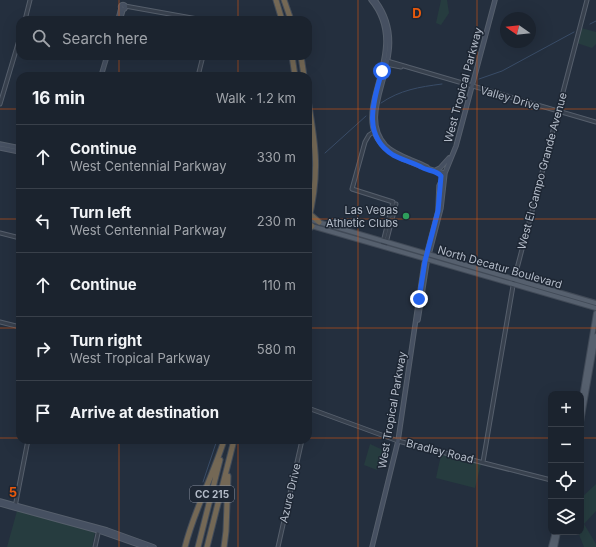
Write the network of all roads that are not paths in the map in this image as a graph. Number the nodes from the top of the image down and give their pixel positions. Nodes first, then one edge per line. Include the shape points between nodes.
1 (30, 0) edge
2 (125, 0) edge
3 (276, 0) edge
4 (284, 0) edge
5 (371, 0) edge
6 (375, 0) edge
7 (495, 0) edge
8 (587, 0) edge
9 (123, 7) junction
10 (26, 16) edge
11 (120, 16) edge
12 (179, 16) edge
13 (281, 16) edge
14 (290, 16) edge
15 (16, 50) edge
16 (108, 60) edge
17 (202, 60) edge
18 (293, 60) edge
19 (302, 60) edge
20 (386, 63) junction
21 (104, 72) edge
22 (199, 72) edge
23 (294, 72) edge
24 (304, 72) edge
25 (472, 87) junction
26 (0, 104) edge
27 (558, 111) junction
28 (596, 122) edge
29 (312, 130) edge
30 (375, 131) junction
31 (0, 144) edge
32 (16, 147) edge
33 (0, 148) edge
34 (455, 149) junction
35 (16, 151) edge
36 (420, 166) junction
37 (436, 170) junction
38 (445, 173) junction
39 (439, 186) junction
40 (312, 204) edge
41 (395, 204) junction
42 (312, 221) edge
43 (312, 222) edge
44 (319, 222) joint
45 (389, 225) junction
46 (0, 233) edge
47 (16, 237) edge
48 (384, 244) junction
49 (427, 257) junction
50 (513, 282) junction
51 (557, 295) junction
52 (571, 296) junction
53 (562, 298) junction
54 (419, 299) junction
55 (596, 303) edge
56 (420, 307) junction
57 (596, 308) edge
58 (596, 314) edge
59 (0, 322) edge
60 (416, 323) junction
61 (16, 326) edge
62 (596, 336) edge
63 (583, 391) edge
64 (584, 405) edge
65 (312, 409) edge
66 (398, 441) junction
67 (27, 444) edge
68 (224, 444) edge
69 (224, 444) edge
70 (234, 444) edge
71 (234, 444) edge
72 (301, 444) edge
73 (483, 462) junction
74 (548, 479) edge
75 (0, 503) edge
76 (15, 507) junction
77 (99, 529) junction
78 (554, 535) edge
79 (557, 535) edge
80 (185, 546) edge
81 (95, 547) edge
82 (145, 547) edge
83 (154, 547) edge
84 (198, 547) edge
85 (207, 547) edge
86 (224, 547) edge
87 (278, 547) edge
88 (372, 547) edge
89 (551, 547) edge
90 (555, 547) edge

1 - 10 street
2 - 9 main road
3 - 13 highway
4 - 14 highway
5 - 20 main road via 385,24
6 - 20 main road via 389,29 391,47
7 - 25 main road, West Tropical Parkway
8 - 27 street, West El Campo Grande Avenue
9 - 11 main road
9 - 12 street
15 - 26 street
16 - 21 main road
17 - 22 street
18 - 23 highway
19 - 24 highway
20 - 25 street, Valley Drive
20 - 30 main road via 372,112
25 - 27 street, Valley Drive
25 - 34 main road, West Tropical Parkway
27 - 28 street, Valley Drive
27 - 50 street, West El Campo Grande Avenue
29 - 40 highway via 317,168
30 - 36 main road via 380,142 390,152
30 - 37 main road via 391,150
30 - 41 street via 365,142 352,189 395,200
31 - 32 main road
33 - 35 main road
34 - 37 main road via 443,166
34 - 38 main road, West Tropical Parkway
36 - 38 main road
36 - 39 main road via 440,174
37 - 38 main road
38 - 39 main road, West Tropical Parkway
38 - 49 main road, West Tropical Parkway via 441,208
39 - 49 main road, West Tropical Parkway via 438,211
41 - 45 street
41 - 45 street
42 - 44 highway
43 - 48 main road, North Decatur Boulevard
44 - 48 main road, North Decatur Boulevard
45 - 48 street
46 - 47 street
48 - 49 main road, North Decatur Boulevard
49 - 50 main road, North Decatur Boulevard
49 - 54 main road, West Tropical Parkway
49 - 56 main road, West Tropical Parkway
50 - 51 main road, North Decatur Boulevard
50 - 73 street, West El Campo Grande Avenue
51 - 52 main road, North Decatur Boulevard
51 - 53 main road, North Decatur Boulevard
52 - 53 main road
52 - 55 main road, North Decatur Boulevard
53 - 57 main road, North Decatur Boulevard
54 - 56 main road
54 - 60 main road, West Tropical Parkway
56 - 60 main road, West Tropical Parkway
58 - 63 main road
59 - 61 street
60 - 66 main road, West Tropical Parkway
62 - 64 main road
65 - 66 street, Bradley Road
66 - 73 street, Bradley Road
66 - 88 main road, West Tropical Parkway
67 - 76 street
68 - 80 highway via 193,518
69 - 84 highway, CC 215
70 - 85 highway, CC 215
71 - 86 highway via 227,483
72 - 87 street, Azure Drive
73 - 74 street, Bradley Road
75 - 76 main road
76 - 77 main road
77 - 81 street
77 - 82 main road
77 - 83 main road
78 - 89 main road
79 - 90 main road

